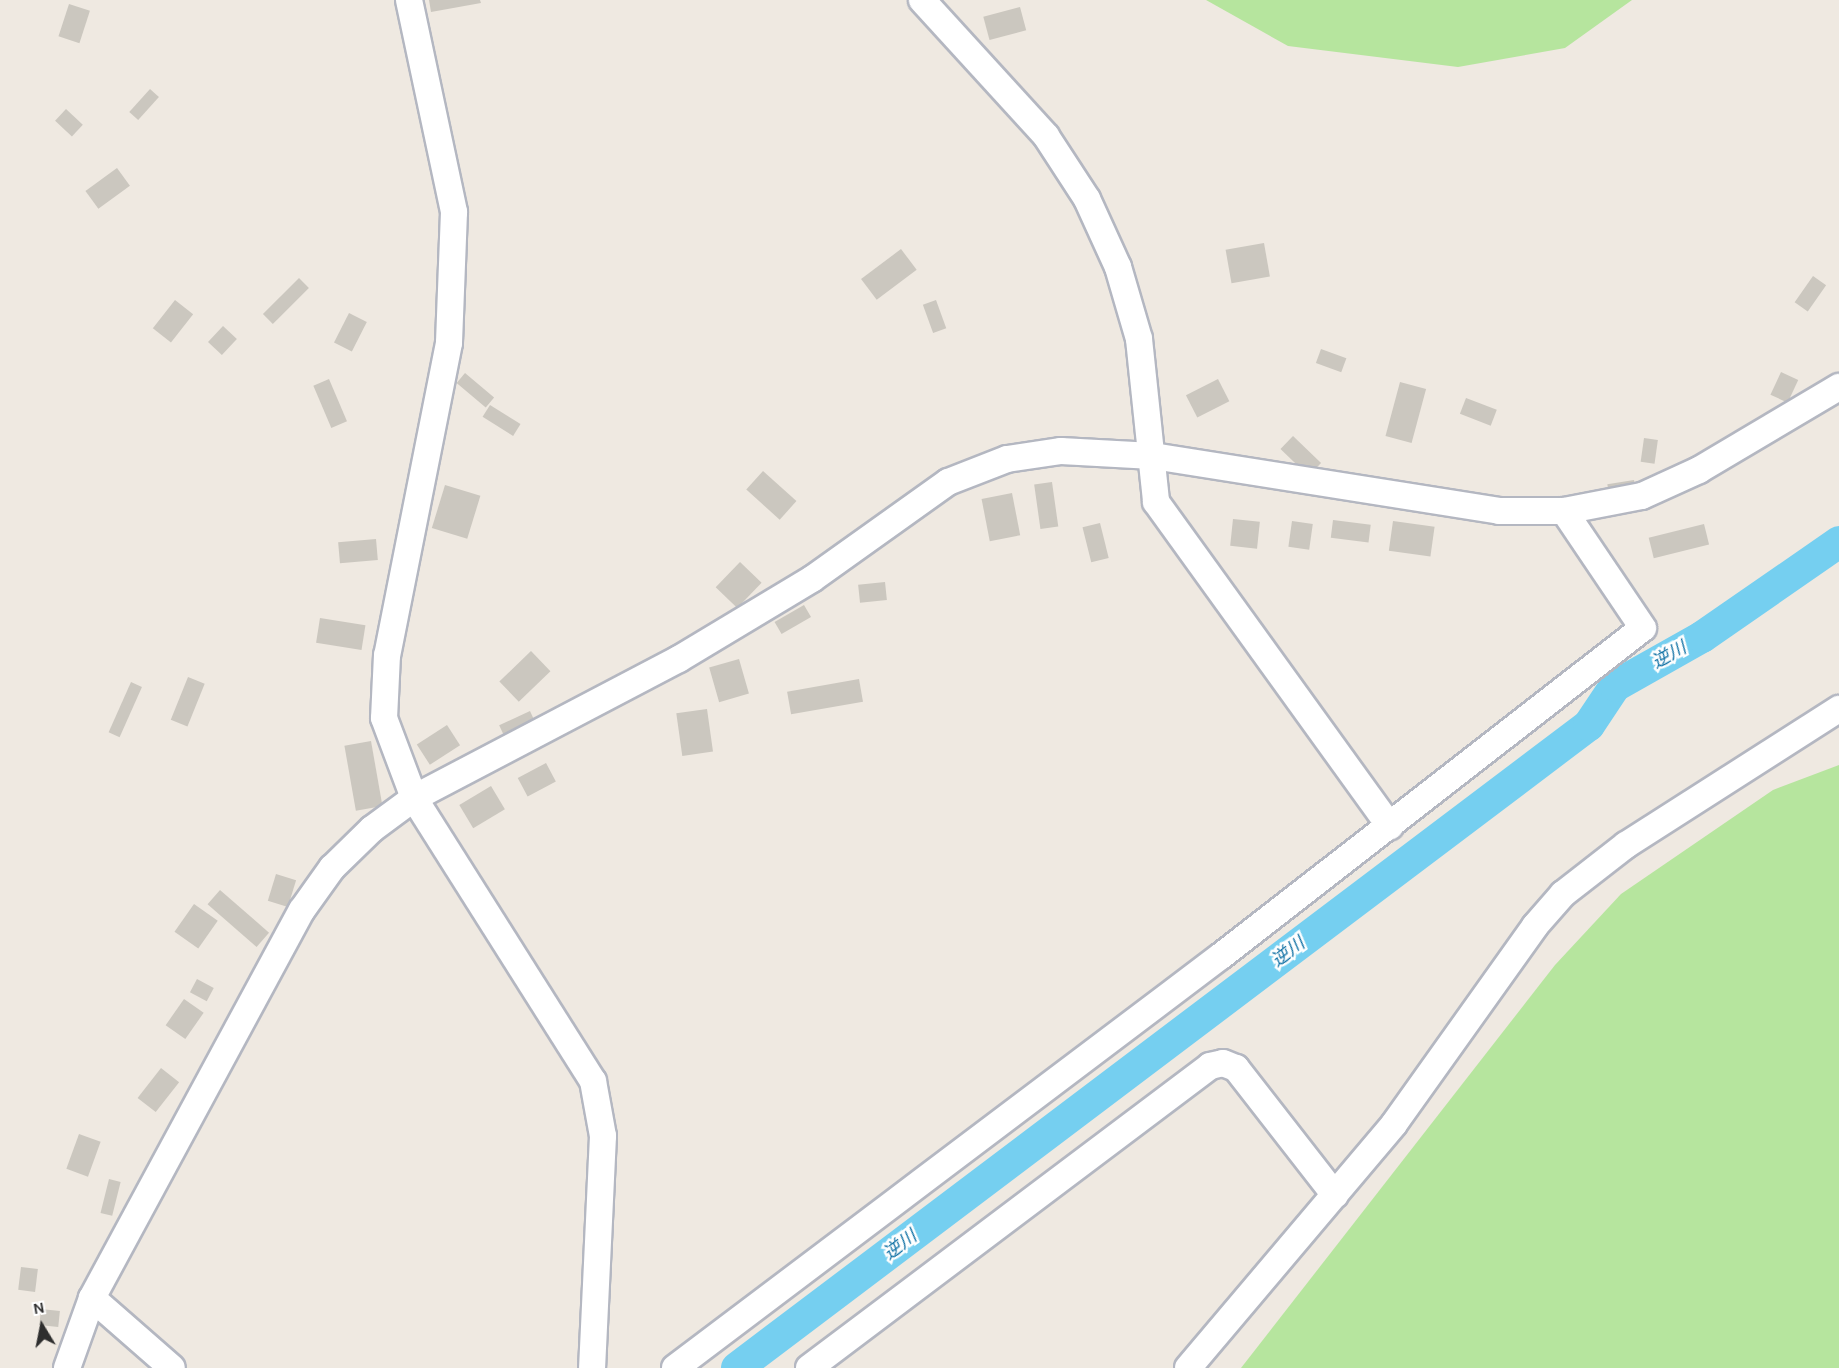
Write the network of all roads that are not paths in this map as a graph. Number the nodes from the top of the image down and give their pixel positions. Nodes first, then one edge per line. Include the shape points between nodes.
1 (409, 0) edge
2 (922, 0) edge
3 (1839, 387) edge
4 (1153, 456) junction
5 (1564, 511) junction
6 (1839, 709) edge
7 (414, 798) junction
8 (1390, 827) junction
9 (1335, 1195) junction
10 (92, 1298) junction
11 (67, 1368) edge
12 (172, 1368) edge
13 (592, 1368) edge
14 (675, 1368) edge
15 (809, 1368) edge
16 (1188, 1368) edge

1 - 7 street via 454,212 449,343 387,655 384,718
2 - 4 street via 1046,136 1087,199 1130,302 1145,376
3 - 5 street via 1699,470 1642,496
4 - 5 street via 1499,511
4 - 7 street via 1060,451 1007,459 948,482 812,579 679,659
4 - 8 street via 1156,502
5 - 8 street via 1643,628
6 - 9 street via 1626,845 1563,894 1535,926 1394,1124
7 - 10 street via 372,829 332,868 302,909
7 - 13 street via 593,1082 603,1136
8 - 14 street
9 - 15 street via 1236,1068 1223,1063 1210,1066
9 - 16 street via 1256,1283
10 - 11 street
10 - 12 street

